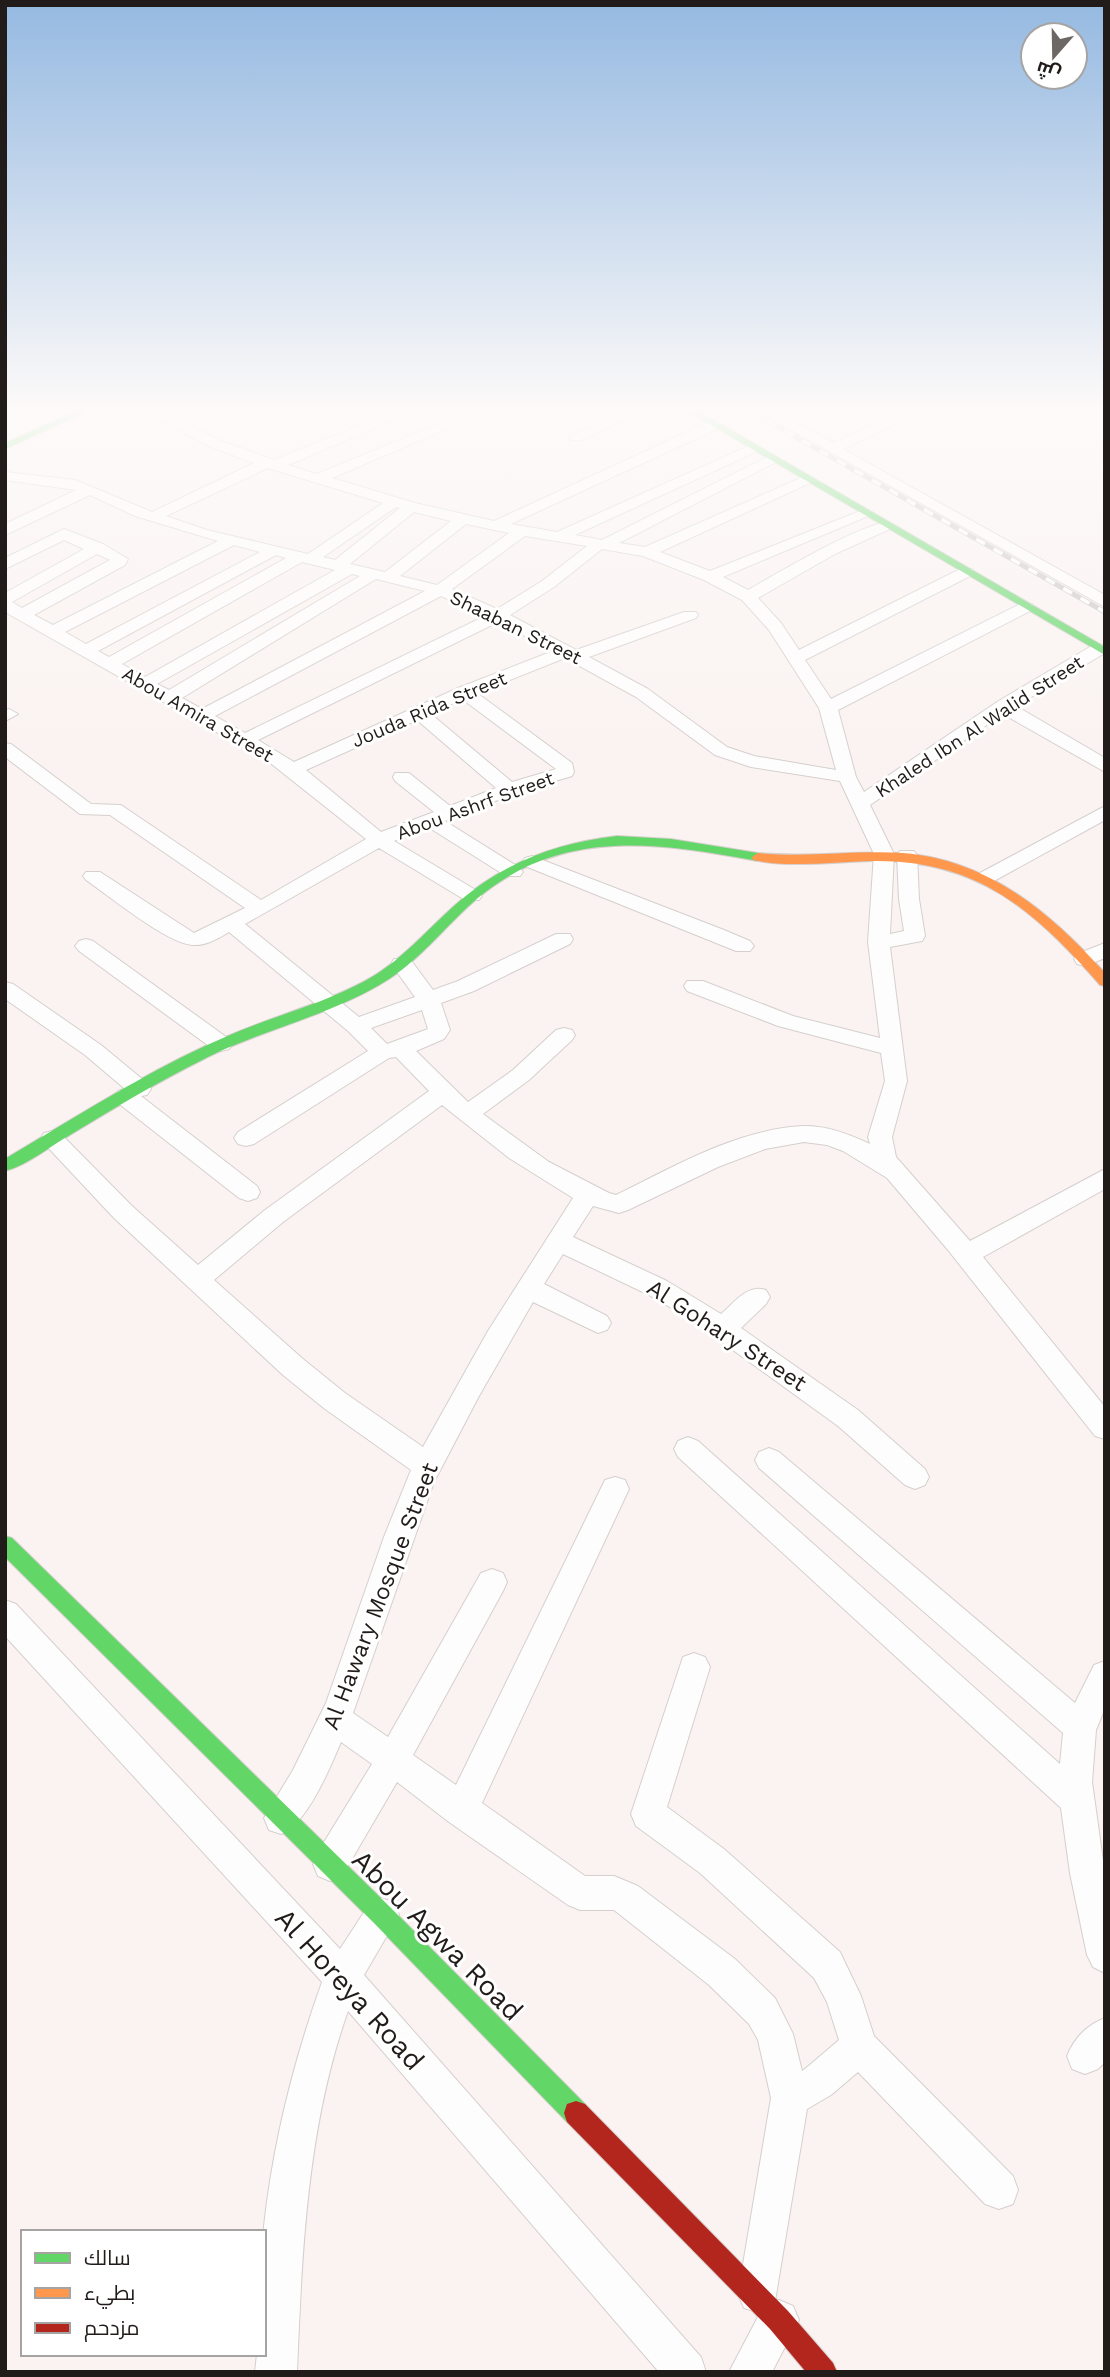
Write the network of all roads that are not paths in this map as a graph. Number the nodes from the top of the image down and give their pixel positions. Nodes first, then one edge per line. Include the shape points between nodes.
1 (21, 522) edge
2 (34, 522) edge
3 (169, 522) edge
4 (362, 522) edge
5 (394, 522) edge
6 (459, 522) edge
7 (477, 522) edge
8 (504, 522) edge
9 (593, 522) edge
10 (646, 522) edge
11 (713, 522) edge
12 (845, 522) edge
13 (879, 522) edge
14 (891, 522) edge
15 (963, 522) edge
16 (496, 526) junction
17 (886, 526) junction
18 (524, 529) junction
19 (5, 530) edge
20 (64, 534) junction
21 (560, 537) junction
22 (230, 541) junction
23 (90, 544) junction
24 (602, 544) junction
25 (273, 551) junction
26 (647, 552) junction
27 (304, 558) junction
28 (5, 564) edge
29 (343, 568) junction
30 (966, 572) junction
31 (381, 575) junction
32 (710, 577) junction
33 (5, 583) edge
34 (440, 590) junction
35 (748, 597) junction
36 (1105, 601) edge
37 (9, 606) edge
38 (1026, 607) junction
39 (499, 615) junction
40 (690, 615) dead end
41 (53, 632) junction
42 (1103, 646) edge
43 (87, 650) junction
44 (571, 654) junction
45 (795, 659) junction
46 (111, 663) junction
47 (146, 683) junction
48 (464, 692) junction
49 (170, 697) junction
50 (1003, 706) junction
51 (828, 709) junction
52 (418, 712) junction
53 (202, 716) junction
54 (244, 740) junction
55 (5, 748) edge
56 (1105, 766) edge
57 (293, 769) junction
58 (402, 777) dead end
59 (847, 778) junction
60 (509, 789) junction
61 (859, 804) junction
62 (1105, 812) edge
63 (437, 816) junction
64 (379, 840) junction
65 (884, 854) junction
66 (907, 855) junction
67 (533, 862) junction
68 (513, 872) junction
69 (93, 876) dead end
70 (987, 877) junction
71 (472, 896) junction
72 (260, 909) junction
73 (232, 923) junction
74 (563, 939) dead end
75 (879, 942) junction
76 (86, 946) dead end
77 (743, 946) dead end
78 (1105, 949) edge
79 (1085, 958) junction
80 (402, 964) junction
81 (1105, 982) edge
82 (695, 986) dead end
83 (5, 989) edge
84 (430, 1001) junction
85 (326, 1002) junction
86 (356, 1026) junction
87 (564, 1035) dead end
88 (221, 1044) junction
89 (894, 1049) junction
90 (392, 1051) junction
91 (444, 1092) junction
92 (132, 1093) junction
93 (467, 1114) junction
94 (246, 1138) dead end
95 (52, 1139) junction
96 (5, 1166) edge
97 (892, 1171) junction
98 (1105, 1178) edge
99 (248, 1192) dead end
100 (588, 1194) junction
101 (557, 1240) junction
102 (966, 1255) junction
103 (198, 1279) junction
104 (528, 1288) junction
105 (757, 1297) dead end
106 (598, 1322) dead end
107 (723, 1328) junction
108 (1100, 1413) edge
109 (688, 1449) dead end
110 (769, 1460) dead end
111 (426, 1465) junction
112 (915, 1477) dead end
113 (615, 1489) dead end
114 (5, 1544) edge
115 (492, 1582) dead end
116 (5, 1614) edge
117 (694, 1667) dead end
118 (1105, 1675) edge
119 (335, 1719) junction
120 (1081, 1728) junction
121 (393, 1759) junction
122 (1076, 1800) junction
123 (461, 1811) junction
124 (281, 1818) junction
125 (330, 1864) junction
126 (382, 1915) junction
127 (1105, 1955) edge
128 (342, 1977) junction
129 (859, 2047) junction
130 (790, 2098) junction
131 (999, 2190) dead end
132 (768, 2309) junction
133 (276, 2372) edge
134 (686, 2372) edge
135 (749, 2372) edge
136 (824, 2372) edge

1 - 19 street
2 - 20 street
3 - 22 street, Shaaban Street
4 - 27 street
5 - 29 street
6 - 31 street
7 - 16 street
8 - 16 street
9 - 21 street
10 - 24 street
11 - 26 street
12 - 32 street
13 - 17 main road
14 - 42 main road
15 - 36 street
16 - 18 street
17 - 30 main road
17 - 35 street
18 - 21 street
18 - 34 street
20 - 23 street
20 - 28 street
21 - 24 street
22 - 25 street, Shaaban Street
22 - 41 street
23 - 33 street
23 - 37 street
23 - 37 street via 121,561
24 - 26 street
24 - 39 street
25 - 27 street, Shaaban Street
25 - 43 street
26 - 32 street
27 - 29 street, Shaaban Street
27 - 46 street
29 - 31 street, Shaaban Street
29 - 47 street
30 - 38 main road
30 - 45 street
31 - 34 street, Shaaban Street
31 - 49 street
32 - 35 street
34 - 39 street, Shaaban Street
34 - 53 street
35 - 45 street via 775,626
37 - 41 street, Abou Amira Street
38 - 42 main road
38 - 51 street
39 - 44 street, Shaaban Street
39 - 54 street
40 - 44 street, Jouda Rida Street
41 - 43 street, Abou Amira Street
42 - 50 street, Khaled Ibn Al Walid Street
43 - 46 street, Abou Amira Street
44 - 48 street, Jouda Rida Street
44 - 59 street, Shaaban Street via 642,693 721,751
45 - 51 street
46 - 47 street, Abou Amira Street
47 - 49 street, Abou Amira Street
48 - 52 street, Jouda Rida Street
48 - 60 street, Abou Ashrf Street via 565,767 563,774
49 - 53 street, Abou Amira Street
50 - 56 street
50 - 61 street, Khaled Ibn Al Walid Street
51 - 59 street
52 - 57 street, Jouda Rida Street
52 - 60 street
53 - 54 street, Abou Amira Street
54 - 57 street, Abou Amira Street
55 - 72 street via 87,810 114,809
57 - 64 street, Abou Amira Street
58 - 63 street
59 - 61 street
60 - 63 street, Abou Ashrf Street
61 - 65 street
62 - 70 street
63 - 64 street, Abou Ashrf Street
63 - 68 street
64 - 71 street, Abou Amira Street
64 - 72 street, Abou Ashrf Street
65 - 66 main road
65 - 67 main road via 789,860 615,840 571,846
65 - 75 street
66 - 70 main road
66 - 75 street via 915,936
67 - 68 main road
67 - 77 street
68 - 71 main road
69 - 73 street, Abou Ashrf Street via 188,938 203,937
70 - 79 main road
71 - 80 main road
72 - 73 street, Abou Ashrf Street
73 - 85 street
74 - 84 street
75 - 89 street
76 - 88 street
78 - 79 street
79 - 81 main road
80 - 84 street
80 - 85 main road via 362,989
82 - 89 street via 786,1021
83 - 92 street via 93,1050
84 - 86 street
84 - 90 street via 438,1032
85 - 86 street
85 - 88 main road
86 - 90 street
87 - 93 street via 521,1075
88 - 92 main road
89 - 97 street via 896,1081 880,1137
90 - 91 street
90 - 94 street
91 - 93 street
91 - 103 street via 274,1216
92 - 95 main road
92 - 99 street
93 - 100 street
95 - 96 main road
95 - 103 street via 123,1212
97 - 100 street via 853,1146 805,1134 710,1162 619,1204
97 - 102 street
98 - 102 street
100 - 101 street, Al Hawary Mosque Street
101 - 104 street, Al Hawary Mosque Street
101 - 107 street, Al Gohary Street via 657,1288
102 - 108 street
103 - 111 street via 334,1401
104 - 106 street
104 - 111 street, Al Hawary Mosque Street
105 - 107 street
107 - 112 street, Al Gohary Street via 886,1448
109 - 122 street
110 - 120 street
111 - 119 street, Al Hawary Mosque Street
113 - 123 street
114 - 124 main road, Abou Agwa Road
115 - 121 street
116 - 128 street, Al Horeya Road
117 - 129 street via 648,1814 712,1861 827,1965 843,1996
118 - 120 street
119 - 121 street
119 - 124 street, Al Hawary Mosque Street via 303,1787
120 - 122 street
121 - 123 street
121 - 125 street
122 - 127 street
123 - 130 street via 580,1892 621,1895 722,1972 762,2011 775,2034
124 - 125 main road, Abou Agwa Road
125 - 126 main road, Abou Agwa Road
126 - 128 street
126 - 132 main road, Abou Agwa Road
128 - 133 street via 306,2095 284,2225
128 - 134 street, Al Horeya Road
129 - 130 street via 818,2082
129 - 131 street
130 - 132 street
132 - 135 street
132 - 136 main road, Abou Agwa Road

